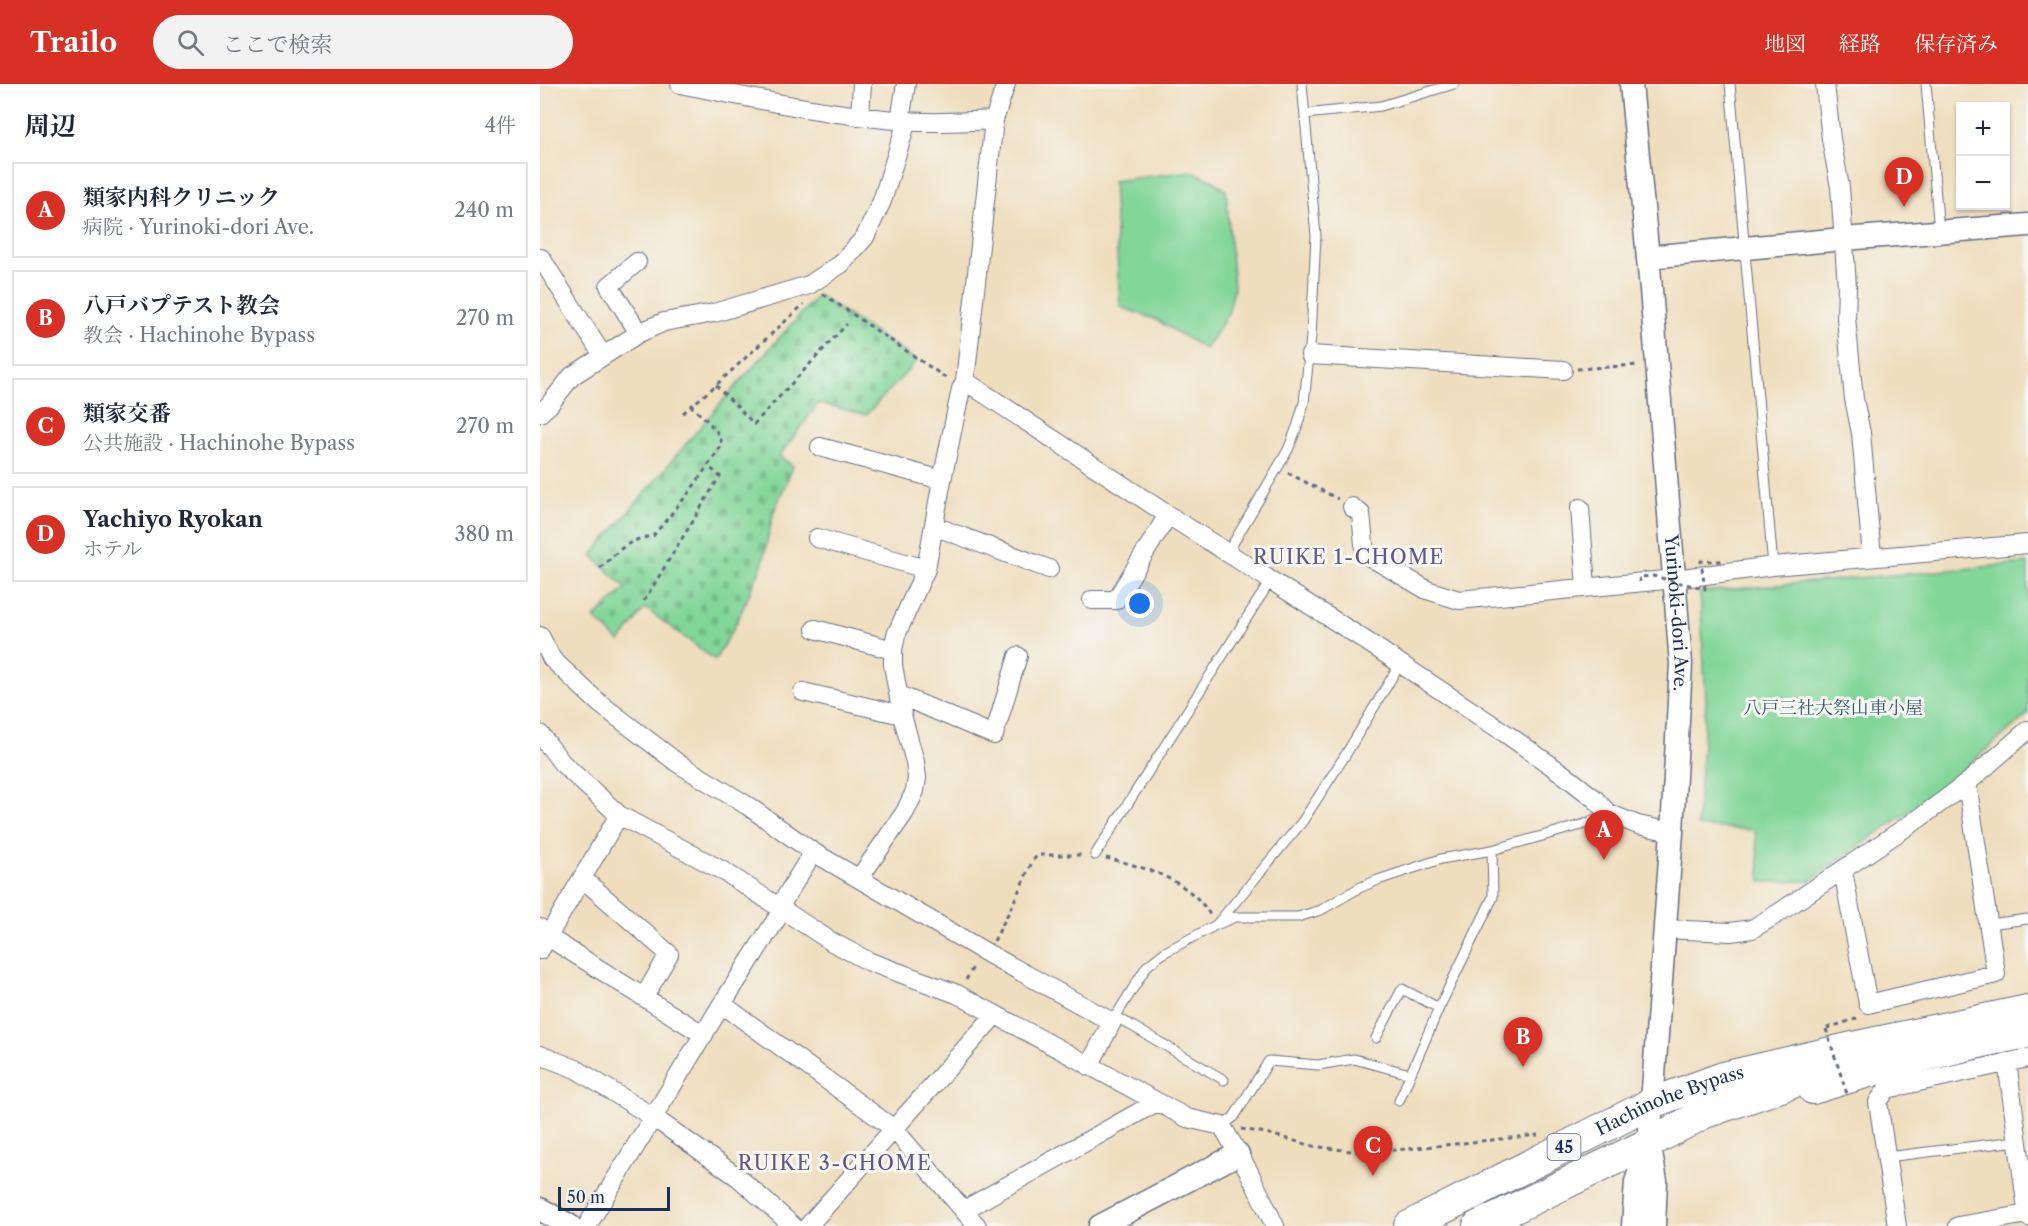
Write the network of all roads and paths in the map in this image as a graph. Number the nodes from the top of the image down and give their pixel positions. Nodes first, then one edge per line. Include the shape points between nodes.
1 (680, 84) edge
2 (862, 84) edge
3 (906, 84) edge
4 (1006, 84) edge
5 (1302, 84) edge
6 (1454, 84) edge
7 (1631, 84) edge
8 (1730, 84) edge
9 (1825, 84) edge
10 (1926, 84) edge
11 (1419, 89) edge
12 (1305, 114) junction
13 (860, 116) junction
14 (994, 120) junction
15 (903, 121) junction
16 (2028, 225) edge
17 (1939, 232) junction
18 (1843, 239) junction
19 (1745, 248) junction
20 (1648, 257) junction
21 (541, 258) edge
22 (637, 262) dead end
23 (814, 288) junction
24 (848, 324) dead end
25 (639, 333) junction
26 (1310, 355) junction
27 (603, 356) junction
28 (1638, 365) dead end
29 (1563, 370) joint
30 (716, 385) junction
31 (963, 385) junction
32 (691, 406) junction
33 (683, 413) dead end
34 (540, 414) edge
35 (820, 447) dead end
36 (708, 466) junction
37 (1278, 468) junction
38 (942, 480) junction
39 (1352, 507) joint
40 (1580, 508) dead end
41 (1168, 515) junction
42 (934, 526) junction
43 (817, 538) dead end
44 (2028, 544) edge
45 (1228, 552) junction
46 (1872, 557) junction
47 (1726, 561) dead end
48 (1773, 566) junction
49 (600, 568) dead end
50 (926, 569) junction
51 (1049, 569) dead end
52 (1675, 579) junction
53 (1271, 580) junction
54 (1640, 582) junction
55 (1586, 587) junction
56 (1092, 600) dead end
57 (644, 601) dead end
58 (815, 629) dead end
59 (540, 636) edge
60 (893, 650) junction
61 (1018, 656) dead end
62 (1400, 664) junction
63 (803, 692) dead end
64 (899, 695) junction
65 (902, 715) junction
66 (2028, 730) edge
67 (540, 734) edge
68 (1967, 783) junction
69 (1608, 813) junction
70 (619, 815) junction
71 (1672, 832) junction
72 (1492, 850) junction
73 (813, 852) junction
74 (1095, 855) junction
75 (1843, 871) junction
76 (582, 878) junction
77 (860, 878) junction
78 (781, 907) junction
79 (2028, 919) edge
80 (1989, 924) junction
81 (1216, 925) junction
82 (1663, 929) junction
83 (543, 939) edge
84 (985, 952) junction
85 (2028, 989) edge
86 (957, 994) junction
87 (644, 997) junction
88 (722, 1004) junction
89 (1439, 1008) junction
90 (2028, 1010) edge
91 (994, 1016) junction
92 (1114, 1019) junction
93 (1949, 1027) junction
94 (1826, 1029) dead end
95 (2028, 1033) edge
96 (704, 1035) junction
97 (1376, 1038) dead end
98 (540, 1055) edge
99 (2028, 1058) edge
100 (2007, 1062) junction
101 (1089, 1066) junction
102 (1410, 1074) junction
103 (1723, 1077) junction
104 (1224, 1080) dead end
105 (1846, 1094) dead end
106 (1399, 1101) dead end
107 (1156, 1102) junction
108 (1652, 1103) junction
109 (653, 1117) junction
110 (1222, 1126) junction
111 (894, 1129) junction
112 (2020, 1133) edge
113 (1538, 1135) dead end
114 (1649, 1143) junction
115 (1238, 1154) junction
116 (1887, 1157) junction
117 (540, 1209) edge
118 (964, 1210) junction
119 (2028, 1215) edge
120 (570, 1226) edge
121 (587, 1226) edge
122 (793, 1226) edge
123 (808, 1226) edge
124 (977, 1226) edge
125 (1100, 1226) edge
126 (1275, 1226) edge
127 (1409, 1226) edge
128 (1478, 1226) edge
129 (1633, 1226) edge
130 (1654, 1226) edge
131 (1897, 1226) edge
132 (1958, 1226) edge

1 - 13 street
2 - 13 street
3 - 15 street
4 - 14 street
5 - 12 lane
6 - 11 lane
7 - 20 street, Yurinoki-dori Ave.
8 - 19 lane
9 - 18 street
10 - 17 lane
11 - 12 lane via 1381,106
12 - 26 lane via 1316,236
13 - 15 street
14 - 15 street
14 - 31 street
15 - 23 street via 882,201 865,237
16 - 17 street
17 - 18 street
18 - 19 street
18 - 46 street via 1854,399 1861,433
19 - 20 street
19 - 48 lane
20 - 52 street, Yurinoki-dori Ave.
21 - 27 street
22 - 25 street via 609,286
23 - 25 street via 664,322
23 - 30 path
23 - 31 path
24 - 30 path via 754,424
25 - 27 street
26 - 29 street
26 - 37 lane via 1304,403
27 - 34 street via 572,376
28 - 29 path
30 - 32 path
31 - 38 street
31 - 41 street
32 - 33 path
32 - 36 path via 722,440
35 - 38 street
36 - 49 path via 653,536 635,539
36 - 57 path via 720,476
37 - 39 path
37 - 45 lane
38 - 42 street
39 - 55 street via 1361,514 1365,554 1427,590 1459,600
40 - 55 street
41 - 45 street
41 - 56 street via 1116,600
42 - 50 street
42 - 51 street
43 - 50 street
44 - 46 street
45 - 53 street
46 - 48 street
47 - 54 path, bridge via 1701,561 1705,588 1653,576 1639,577
48 - 52 street
50 - 60 street
52 - 54 street
52 - 71 street, Yurinoki-dori Ave. via 1681,664
53 - 62 street
53 - 74 lane
54 - 55 street
58 - 60 street
59 - 73 street via 552,659 599,703 679,764
60 - 64 street
61 - 64 street via 993,735
62 - 69 street via 1563,774
62 - 81 lane via 1302,822
63 - 65 street
64 - 65 street
65 - 77 street via 915,762 915,791
66 - 68 street
67 - 70 street via 562,763
68 - 75 street
68 - 80 street
69 - 71 street
69 - 72 lane via 1585,824
70 - 76 street
70 - 78 street via 726,872
71 - 82 street, Yurinoki-dori Ave.
72 - 81 lane via 1441,859 1378,880 1321,910 1298,917 1235,917
72 - 89 lane via 1493,897
73 - 77 street
73 - 78 street
74 - 81 path via 1166,877 1203,903
74 - 84 path via 1038,855
75 - 80 street via 1868,1005 1996,974
75 - 82 street via 1752,929
76 - 83 street
76 - 87 street via 669,954
77 - 84 street
78 - 86 street via 870,962
78 - 88 street
79 - 80 lane
81 - 92 lane via 1147,966
82 - 108 street, Yurinoki-dori Ave.
83 - 87 street
84 - 86 path
84 - 92 street
85 - 103 highway via 1888,1021
86 - 91 street
87 - 96 street
88 - 96 street
88 - 111 street
89 - 97 lane via 1402,989
89 - 102 lane
90 - 93 highway, Hachinohe Bypass / 45
91 - 101 street
91 - 111 street
92 - 101 street
92 - 104 lane
93 - 103 highway, Hachinohe Bypass / 45
93 - 114 highway, Hachinohe Bypass / 45 via 1705,1113
94 - 105 path, bridge
95 - 114 highway via 1892,1065
96 - 109 street
98 - 109 street via 576,1069
99 - 100 street
100 - 112 street
100 - 116 street via 1887,1089 1878,1102
101 - 107 street
102 - 106 lane
102 - 110 lane via 1354,1059 1318,1065 1269,1061 1234,1117
103 - 108 highway, Hachinohe Bypass / 45
107 - 110 street via 1187,1118
107 - 118 street
108 - 114 street, Yurinoki-dori Ave.
108 - 127 highway, Hachinohe Bypass / 45
109 - 121 street
109 - 122 street via 739,1178
110 - 113 path via 1358,1152
110 - 115 street
111 - 118 street
111 - 123 street
112 - 116 lane
112 - 119 street
114 - 128 highway, Hachinohe Bypass / 45
114 - 129 street via 1636,1182
114 - 130 street via 1656,1181
115 - 125 street
115 - 126 street
116 - 131 street
117 - 120 street
118 - 124 street
119 - 132 street

